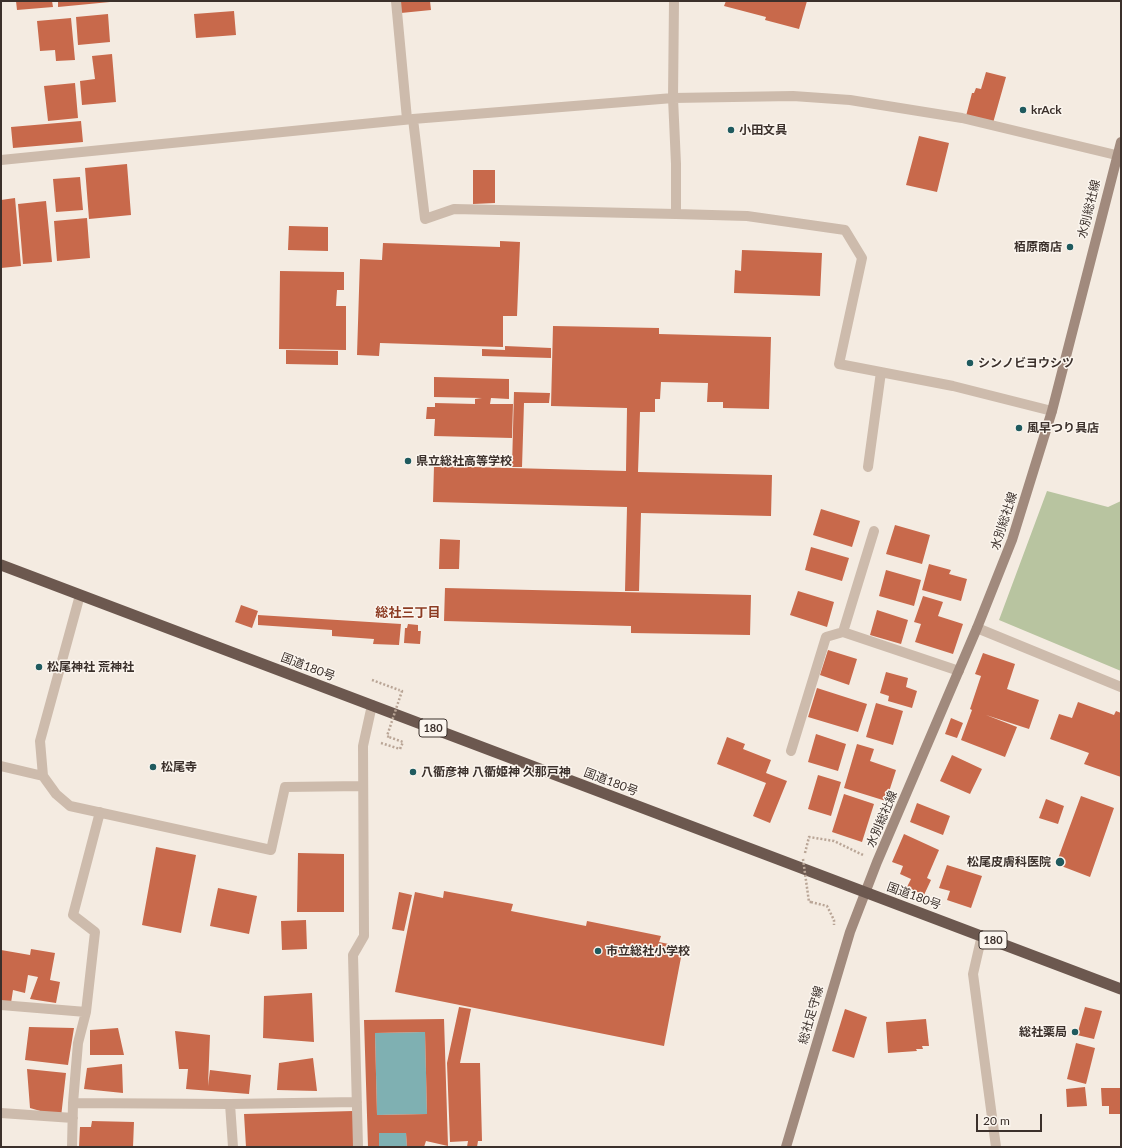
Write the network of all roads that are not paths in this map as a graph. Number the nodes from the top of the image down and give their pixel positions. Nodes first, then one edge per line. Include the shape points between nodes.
1 (396, 1) edge
2 (674, 1) edge
3 (673, 98) junction
4 (410, 119) junction
5 (1120, 147) edge
6 (1, 160) edge
7 (676, 214) junction
8 (881, 372) junction
9 (1052, 412) junction
10 (868, 467) dead end
11 (874, 532) dead end
12 (1, 565) edge
13 (80, 595) junction
14 (977, 628) junction
15 (843, 632) junction
16 (959, 671) junction
17 (1121, 687) edge
18 (372, 705) junction
19 (791, 751) dead end
20 (1, 766) edge
21 (43, 776) junction
22 (363, 786) junction
23 (100, 812) junction
24 (865, 892) junction
25 (982, 936) junction
26 (1121, 989) edge
27 (1, 1005) edge
28 (86, 1012) junction
29 (357, 1102) junction
30 (73, 1103) junction
31 (230, 1104) junction
32 (1, 1113) edge
33 (73, 1118) junction
34 (72, 1147) edge
35 (233, 1147) edge
36 (358, 1147) edge
37 (786, 1147) edge
38 (996, 1147) edge

1 - 4 street
2 - 3 street
3 - 4 street
3 - 5 street via 793,96 850,100
3 - 7 street
4 - 6 street
4 - 7 street via 424,219 454,209
5 - 9 main road, 水別総社線
7 - 8 street via 747,216 845,230 862,258 839,364
8 - 9 street via 953,386
8 - 10 street
9 - 14 main road, 水別総社線 via 1012,540
11 - 15 street
12 - 13 highway, 国道180号 / 180
13 - 18 highway, 国道180号 / 180
13 - 21 street via 40,741
14 - 16 main road, 水別総社線
14 - 17 street
15 - 16 street
15 - 19 street via 826,637
16 - 24 main road, 水別総社線
18 - 22 street via 363,746
18 - 24 highway, 国道180号 / 180
20 - 21 street
21 - 23 street via 56,794 70,806
22 - 23 street via 285,787 271,850
22 - 29 street via 364,936 354,955
23 - 28 street via 73,914 94,932
24 - 25 highway, 国道180号 / 180
24 - 37 main road, 総社足守線 via 850,932
25 - 26 highway, 国道180号 / 180
25 - 38 street via 973,974
27 - 28 street
28 - 30 street via 78,1043
29 - 31 street
29 - 36 street
30 - 31 street
30 - 33 street
31 - 35 street
32 - 33 street
33 - 34 street

